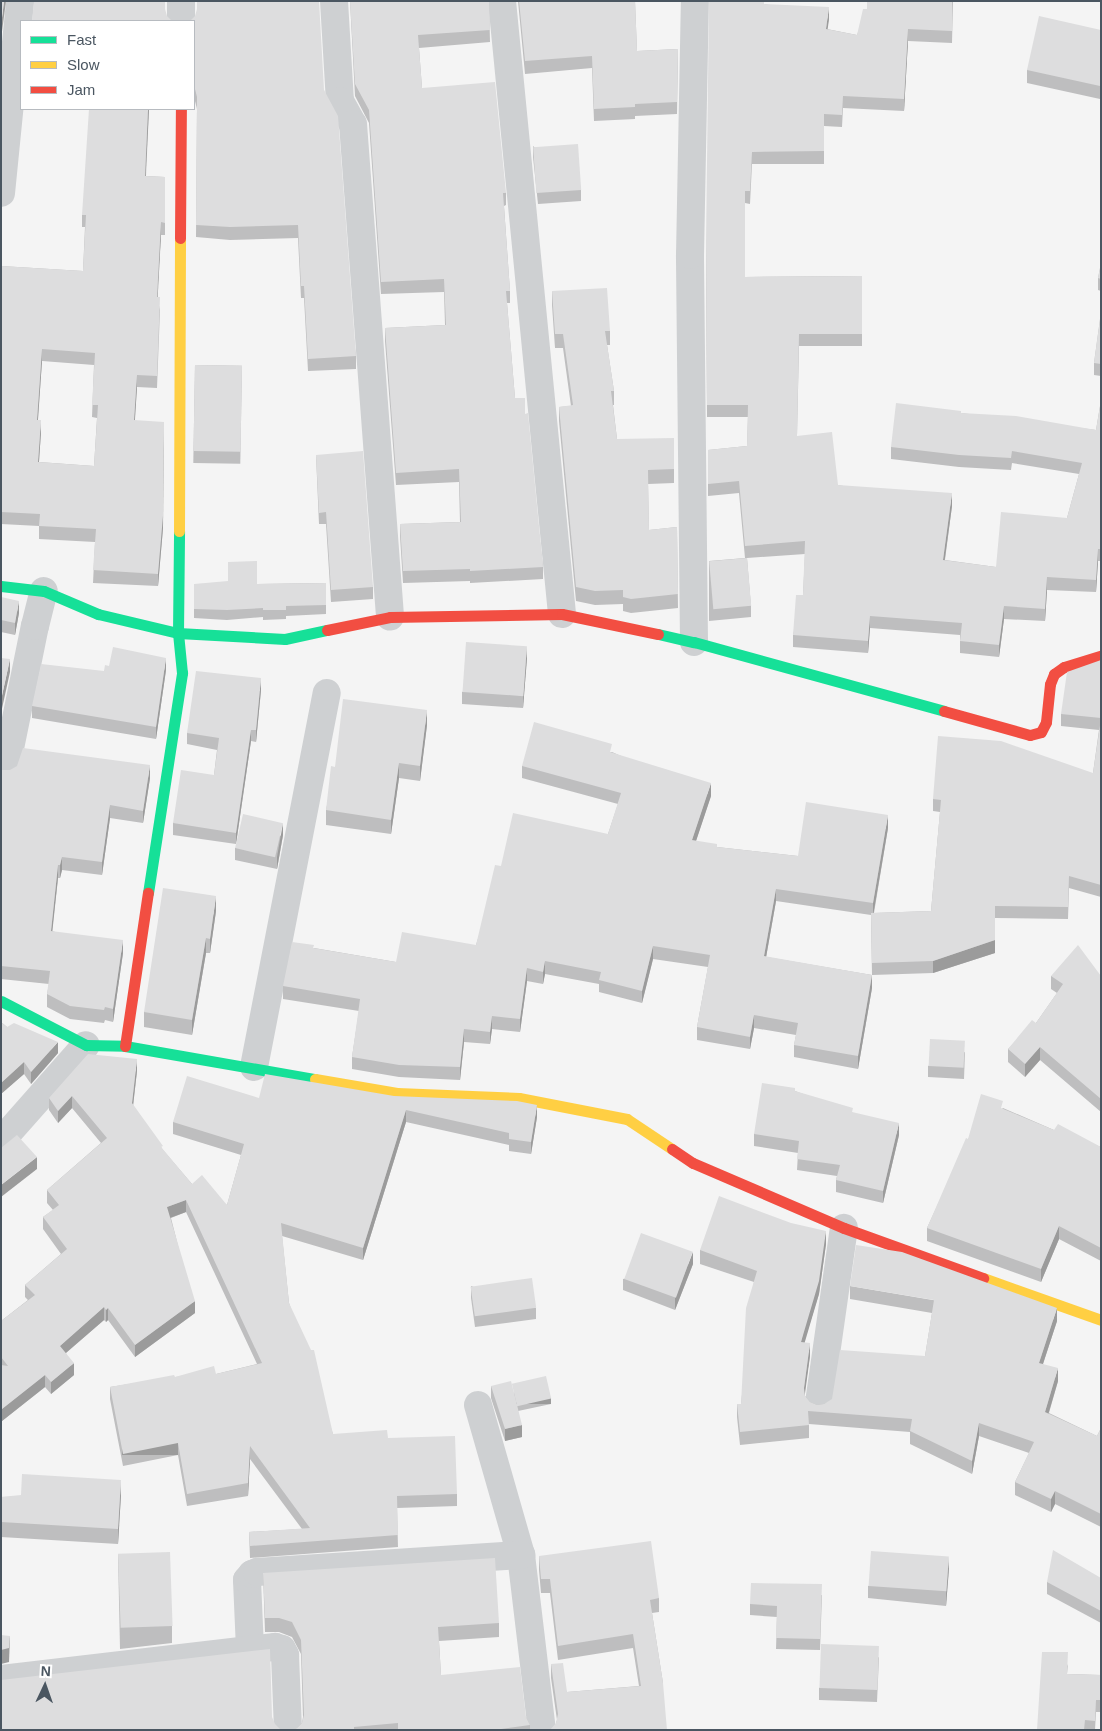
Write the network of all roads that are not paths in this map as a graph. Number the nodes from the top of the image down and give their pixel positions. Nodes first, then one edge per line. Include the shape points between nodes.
1 (20, 1) edge
2 (181, 1) edge
3 (334, 1) edge
4 (502, 1) edge
5 (695, 1) edge
6 (181, 20) edge
7 (181, 110) edge
8 (1, 193) edge
9 (1, 586) edge
10 (44, 591) junction
11 (562, 614) junction
12 (390, 617) junction
13 (178, 633) junction
14 (694, 642) junction
15 (1101, 656) edge
16 (328, 693) dead end
17 (6, 768) edge
18 (1, 1001) edge
19 (86, 1045) junction
20 (125, 1046) junction
21 (254, 1067) junction
22 (1, 1141) edge
23 (844, 1228) junction
24 (1101, 1320) edge
25 (819, 1403) edge
26 (478, 1405) dead end
27 (521, 1554) junction
28 (250, 1649) junction
29 (1, 1679) edge
30 (288, 1730) edge
31 (542, 1730) edge

1 - 8 street
2 - 6 street
3 - 12 street via 340,101 353,124
4 - 11 street
5 - 14 street via 690,255
7 - 13 street
9 - 10 street
10 - 13 street via 98,614
10 - 17 street
11 - 12 street
11 - 14 street
12 - 13 street via 285,639
13 - 20 street via 182,673
14 - 15 street via 1030,735 1042,732 1046,722 1054,674 1064,667
16 - 21 street
18 - 19 street
19 - 20 street
19 - 22 street
20 - 21 street
21 - 23 street via 397,1093 519,1098 627,1119 693,1164
23 - 24 street
23 - 25 street
26 - 27 street
27 - 28 street via 257,1572 247,1580
27 - 31 street
28 - 29 street
28 - 30 street via 276,1647 285,1655

